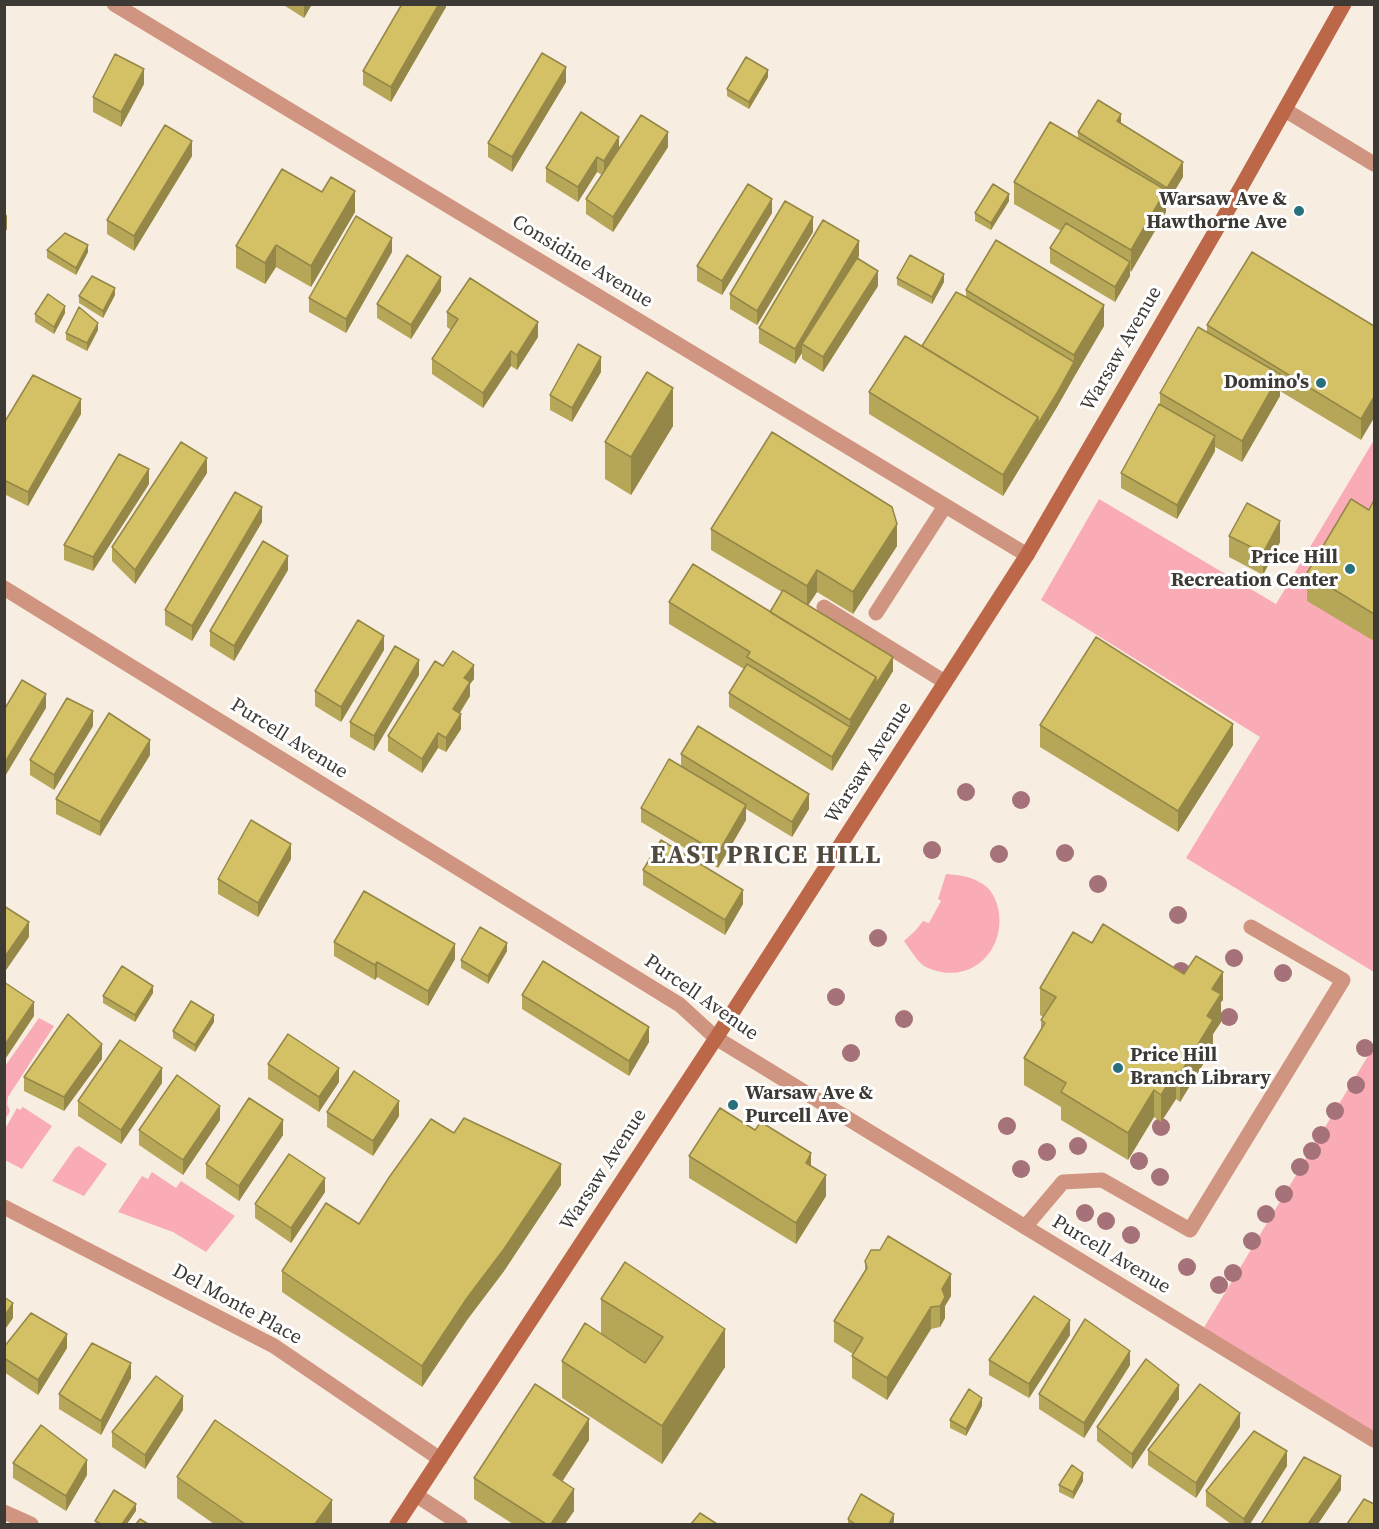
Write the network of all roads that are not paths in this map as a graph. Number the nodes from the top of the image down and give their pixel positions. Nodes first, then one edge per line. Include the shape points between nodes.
1 (114, 4) edge
2 (1344, 4) edge
3 (1285, 110) junction
4 (1374, 164) edge
5 (945, 506) junction
6 (1027, 555) junction
7 (4, 588) edge
8 (824, 607) dead end
9 (876, 613) dead end
10 (945, 682) junction
11 (1251, 927) dead end
12 (716, 1038) junction
13 (4, 1207) edge
14 (1025, 1227) junction
15 (1374, 1440) edge
16 (440, 1458) junction
17 (416, 1495) junction
18 (4, 1512) edge
19 (31, 1524) edge
20 (397, 1524) edge
21 (460, 1524) edge

1 - 5 street, Considine Avenue
2 - 3 main road, Warsaw Avenue
3 - 4 street
3 - 6 main road, Warsaw Avenue
5 - 6 street, Considine Avenue
5 - 9 street
6 - 10 main road, Warsaw Avenue
7 - 12 street, Purcell Avenue via 680,1005
8 - 10 street
10 - 12 main road, Warsaw Avenue
11 - 14 street via 1343,980 1190,1230 1102,1180 1062,1182
12 - 14 street, Purcell Avenue
12 - 16 main road, Warsaw Avenue
13 - 16 street, Del Monte Place via 274,1346
14 - 15 street, Purcell Avenue
16 - 17 main road, Warsaw Avenue
17 - 20 main road, Warsaw Avenue
17 - 21 street
18 - 19 street

